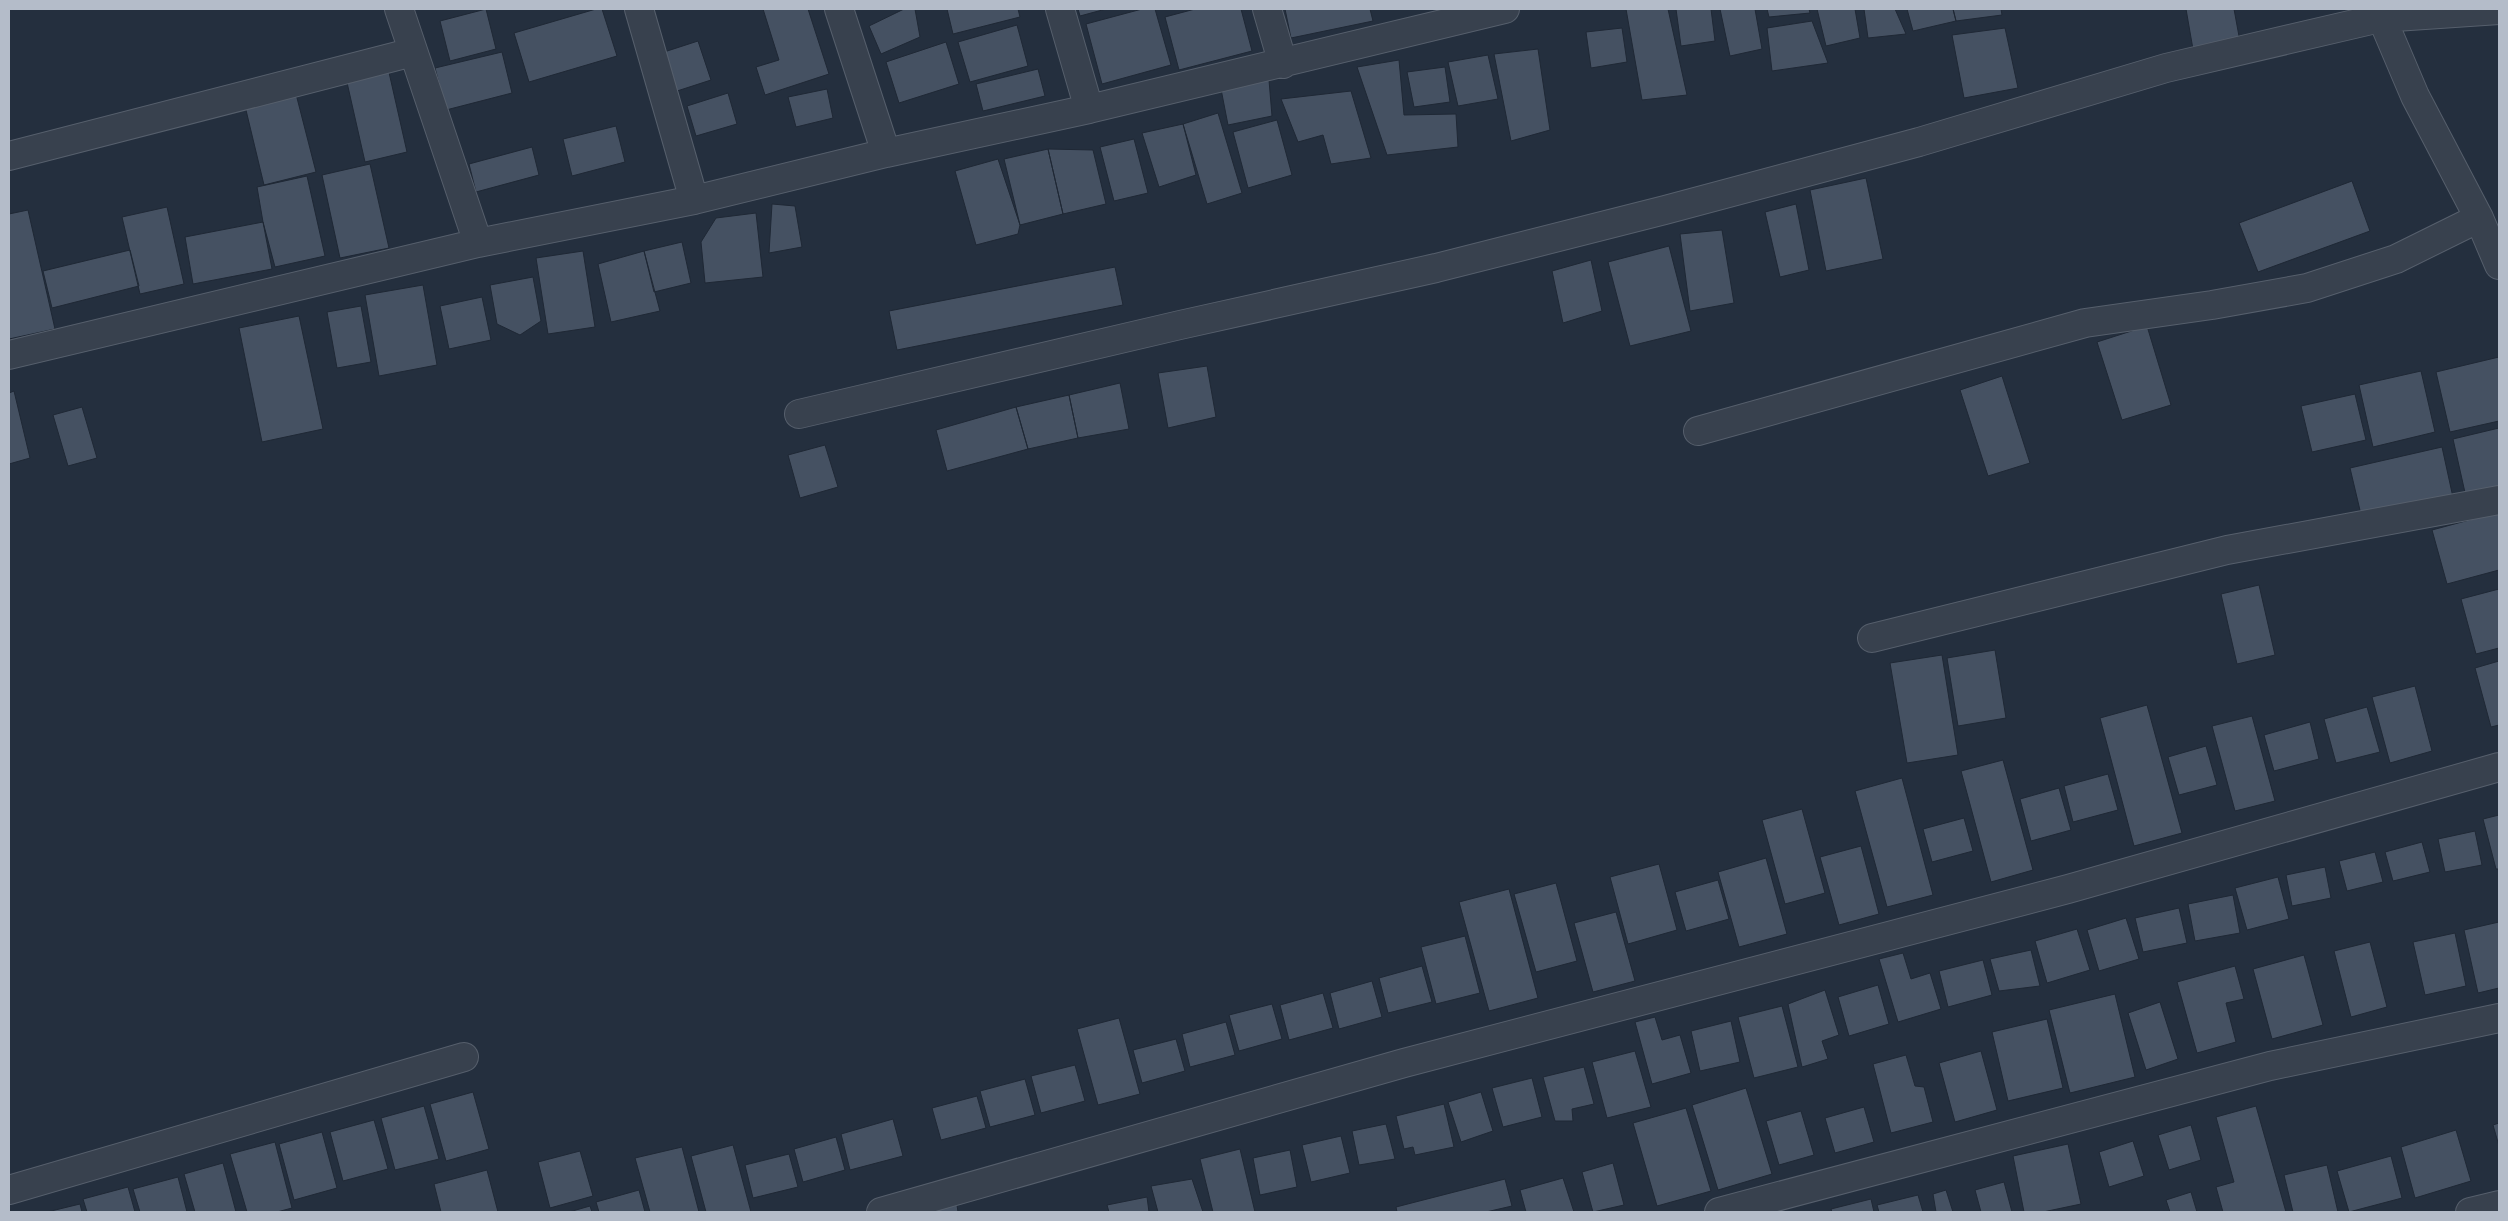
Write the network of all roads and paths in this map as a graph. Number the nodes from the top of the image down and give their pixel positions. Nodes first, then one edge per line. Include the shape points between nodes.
1 (399, 9) edge
2 (639, 9) edge
3 (838, 9) edge
4 (1060, 9) edge
5 (1267, 9) edge
6 (1494, 10) edge
7 (2499, 10) edge
8 (2379, 14) edge
9 (413, 52) junction
10 (1283, 64) junction
11 (1089, 109) junction
12 (886, 153) junction
13 (9, 156) edge
14 (694, 200) junction
15 (2479, 218) junction
16 (478, 243) junction
17 (2499, 265) edge
18 (9, 355) edge
19 (799, 414) dead end
20 (1698, 430) dead end
21 (2499, 500) edge
22 (1872, 638) dead end
23 (2499, 767) edge
24 (2499, 1018) edge
25 (464, 1058) dead end
26 (9, 1190) edge
27 (2499, 1205) edge
28 (881, 1212) edge
29 (1719, 1212) edge
30 (2470, 1212) edge

1 - 9 street
2 - 14 street
3 - 12 street
4 - 11 street
5 - 10 street
6 - 10 street
7 - 8 street
8 - 15 street via 2415,96
8 - 19 street via 2166,68 1919,142 1455,263
9 - 13 street
9 - 16 street
10 - 11 street
11 - 12 street
12 - 14 street
14 - 16 street
15 - 17 street
15 - 20 street via 2396,259 2308,288 2085,323
16 - 18 street
21 - 22 street via 2227,550
23 - 28 street via 2068,889 1404,1063
24 - 29 street via 2270,1066
25 - 26 street
27 - 30 street

